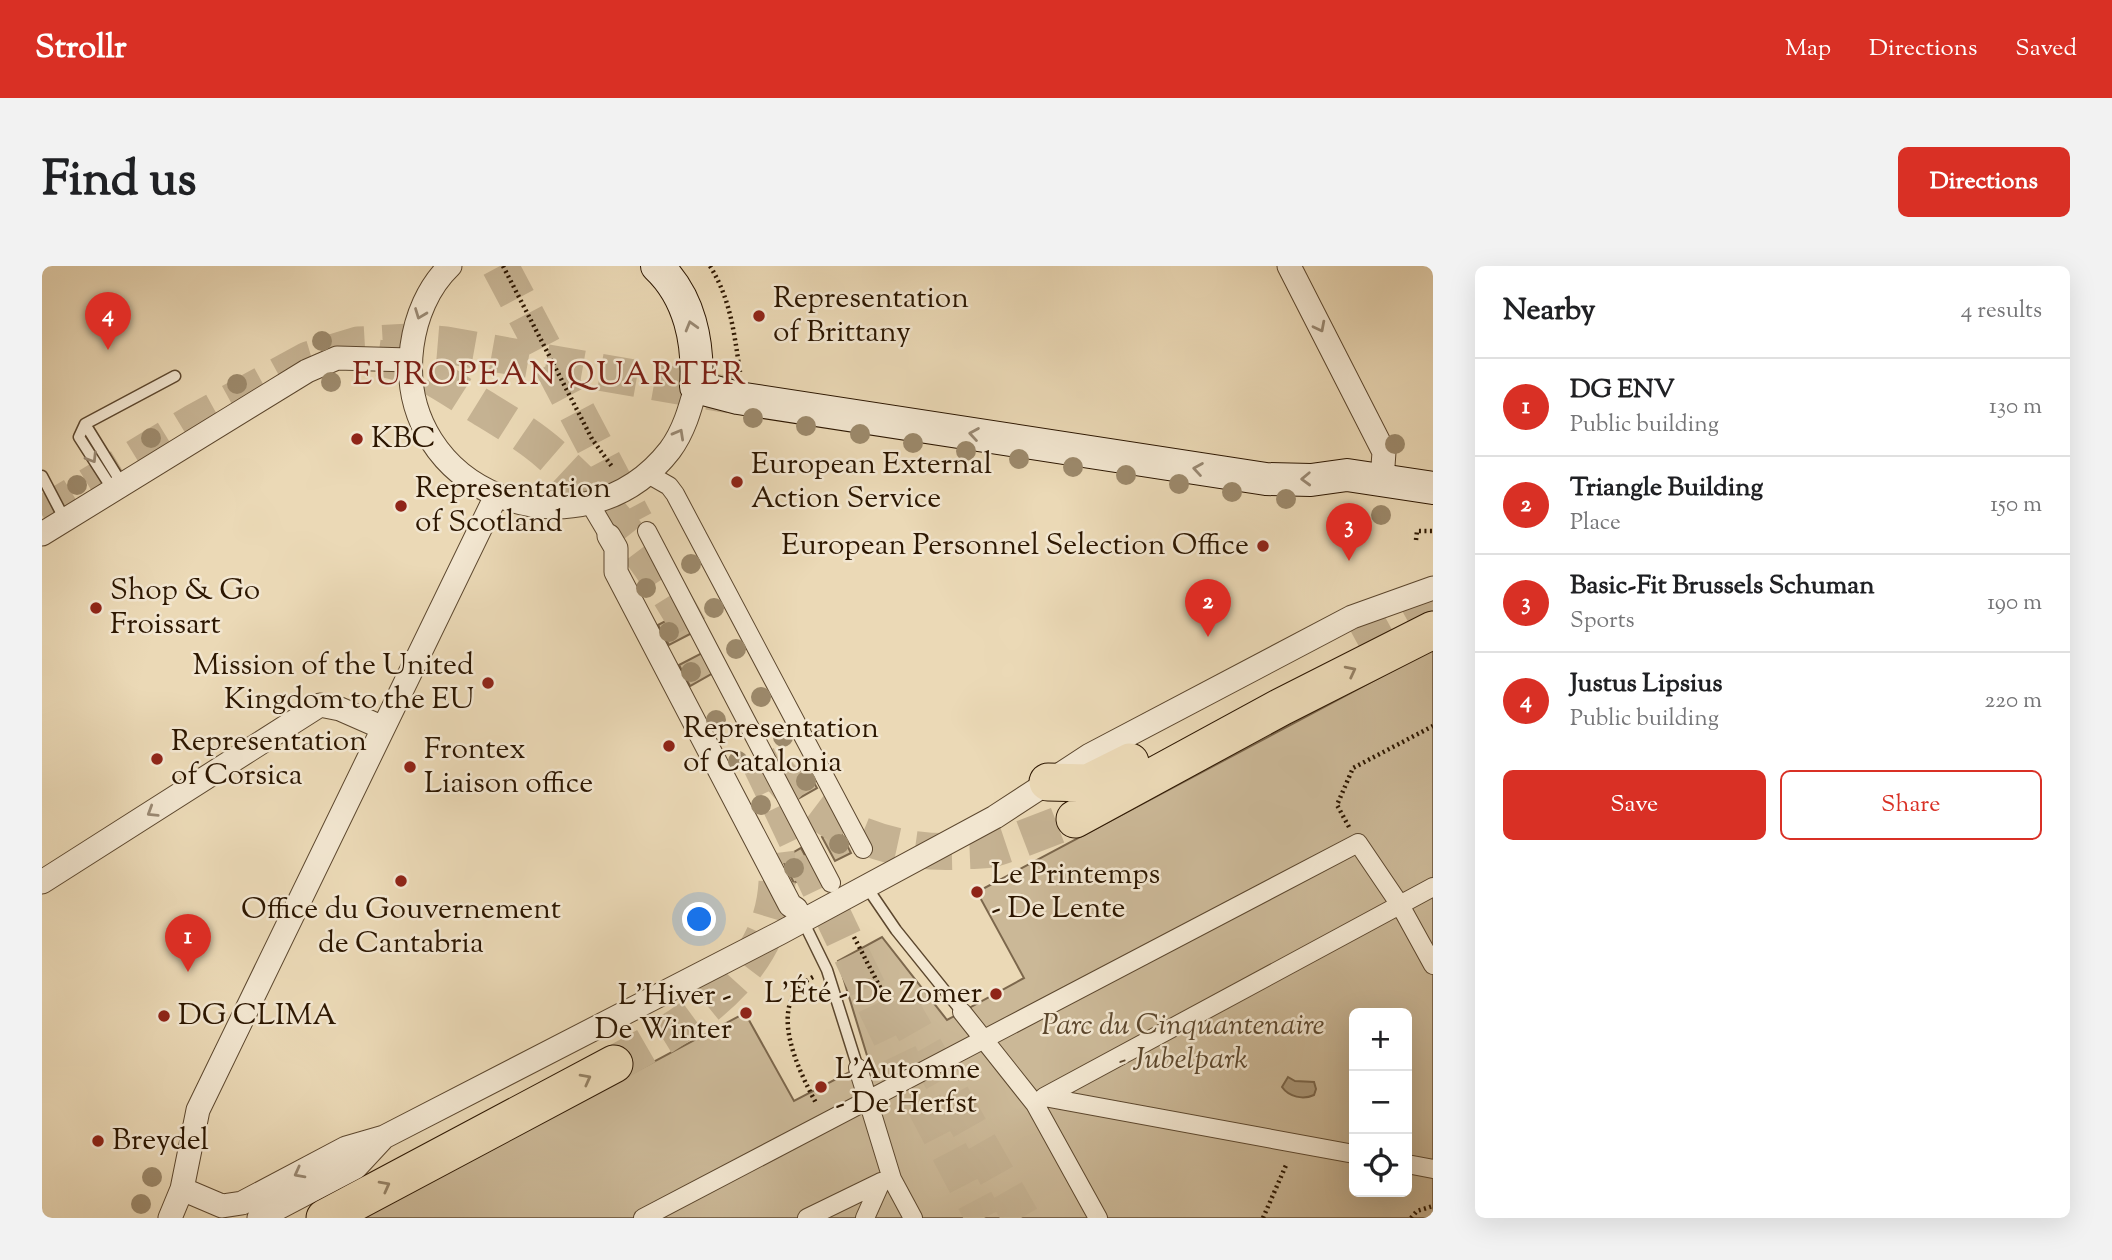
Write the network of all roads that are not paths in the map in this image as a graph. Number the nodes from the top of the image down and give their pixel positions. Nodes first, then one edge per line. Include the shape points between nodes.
1 (1289, 266) edge
2 (444, 268) edge
3 (663, 268) edge
4 (410, 360) junction
5 (175, 376) dead end
6 (696, 387) junction
7 (648, 474) junction
8 (42, 476) edge
9 (1382, 481) junction
10 (118, 487) junction
11 (1433, 488) edge
12 (496, 496) junction
13 (590, 504) junction
14 (65, 520) junction
15 (647, 531) tunnel mouth
16 (42, 534) edge
17 (609, 536) joint
18 (1433, 588) edge
19 (1433, 630) edge
20 (1356, 642) tunnel mouth
21 (381, 727) junction
22 (1048, 782) junction
23 (1075, 818) tunnel mouth
24 (863, 849) dead end
25 (42, 882) edge
26 (831, 883) dead end
27 (866, 886) junction
28 (1433, 887) edge
29 (1400, 905) junction
30 (803, 920) junction
31 (1433, 965) edge
32 (962, 1012) joint
33 (985, 1040) junction
34 (614, 1064) tunnel mouth
35 (858, 1068) joint
36 (868, 1101) junction
37 (1040, 1101) junction
38 (384, 1137) junction
39 (1349, 1153) edge
40 (1412, 1165) edge
41 (1433, 1169) edge
42 (887, 1181) junction
43 (182, 1189) junction
44 (170, 1218) edge
45 (259, 1218) edge
46 (325, 1218) edge
47 (643, 1218) edge
48 (807, 1218) edge
49 (865, 1218) edge
50 (913, 1218) edge
51 (1098, 1218) edge

1 -> 9 street via 1384,452
2 -> 4 street via 426,298
6 -> 3 main road via 698,365 691,323
4 - 10 street via 337,358 307,371
4 - 12 street via 413,391 431,438 456,470
5 - 10 lane via 85,424 79,437
7 -> 6 street via 675,441
9 -> 6 main road via 1347,475 1266,479 737,398
7 - 13 street via 625,490
7 - 24 street via 675,494
8 - 14 lane
9 - 11 main road
10 - 14 street
12 - 13 street via 526,506 558,509
12 - 21 street
13 - 17 street
14 - 16 street
15 - 26 street
17 - 30 street via 616,548 616,572 790,905
18 - 22 street via 1352,617 1090,755
23 -> 19 highway
20 - 22 highway via 1087,783
21 -> 25 street via 320,705
21 - 43 street via 198,1110
22 - 27 street via 995,817
27 - 30 street
27 - 32 lane
28 - 29 street
29 - 31 street
29 - 33 street via 1358,844
29 - 37 street
30 - 35 lane via 827,971
30 - 38 street
32 - 33 street
33 - 36 street
33 - 37 street
46 -> 34 highway
35 - 36 street
36 - 42 street
36 - 47 street
37 - 39 street
37 - 51 street
38 -> 43 street via 346,1148 242,1203 222,1206
38 - 45 street via 356,1167
40 - 41 street
42 - 48 street
42 - 49 street
42 - 50 street
43 - 44 street

